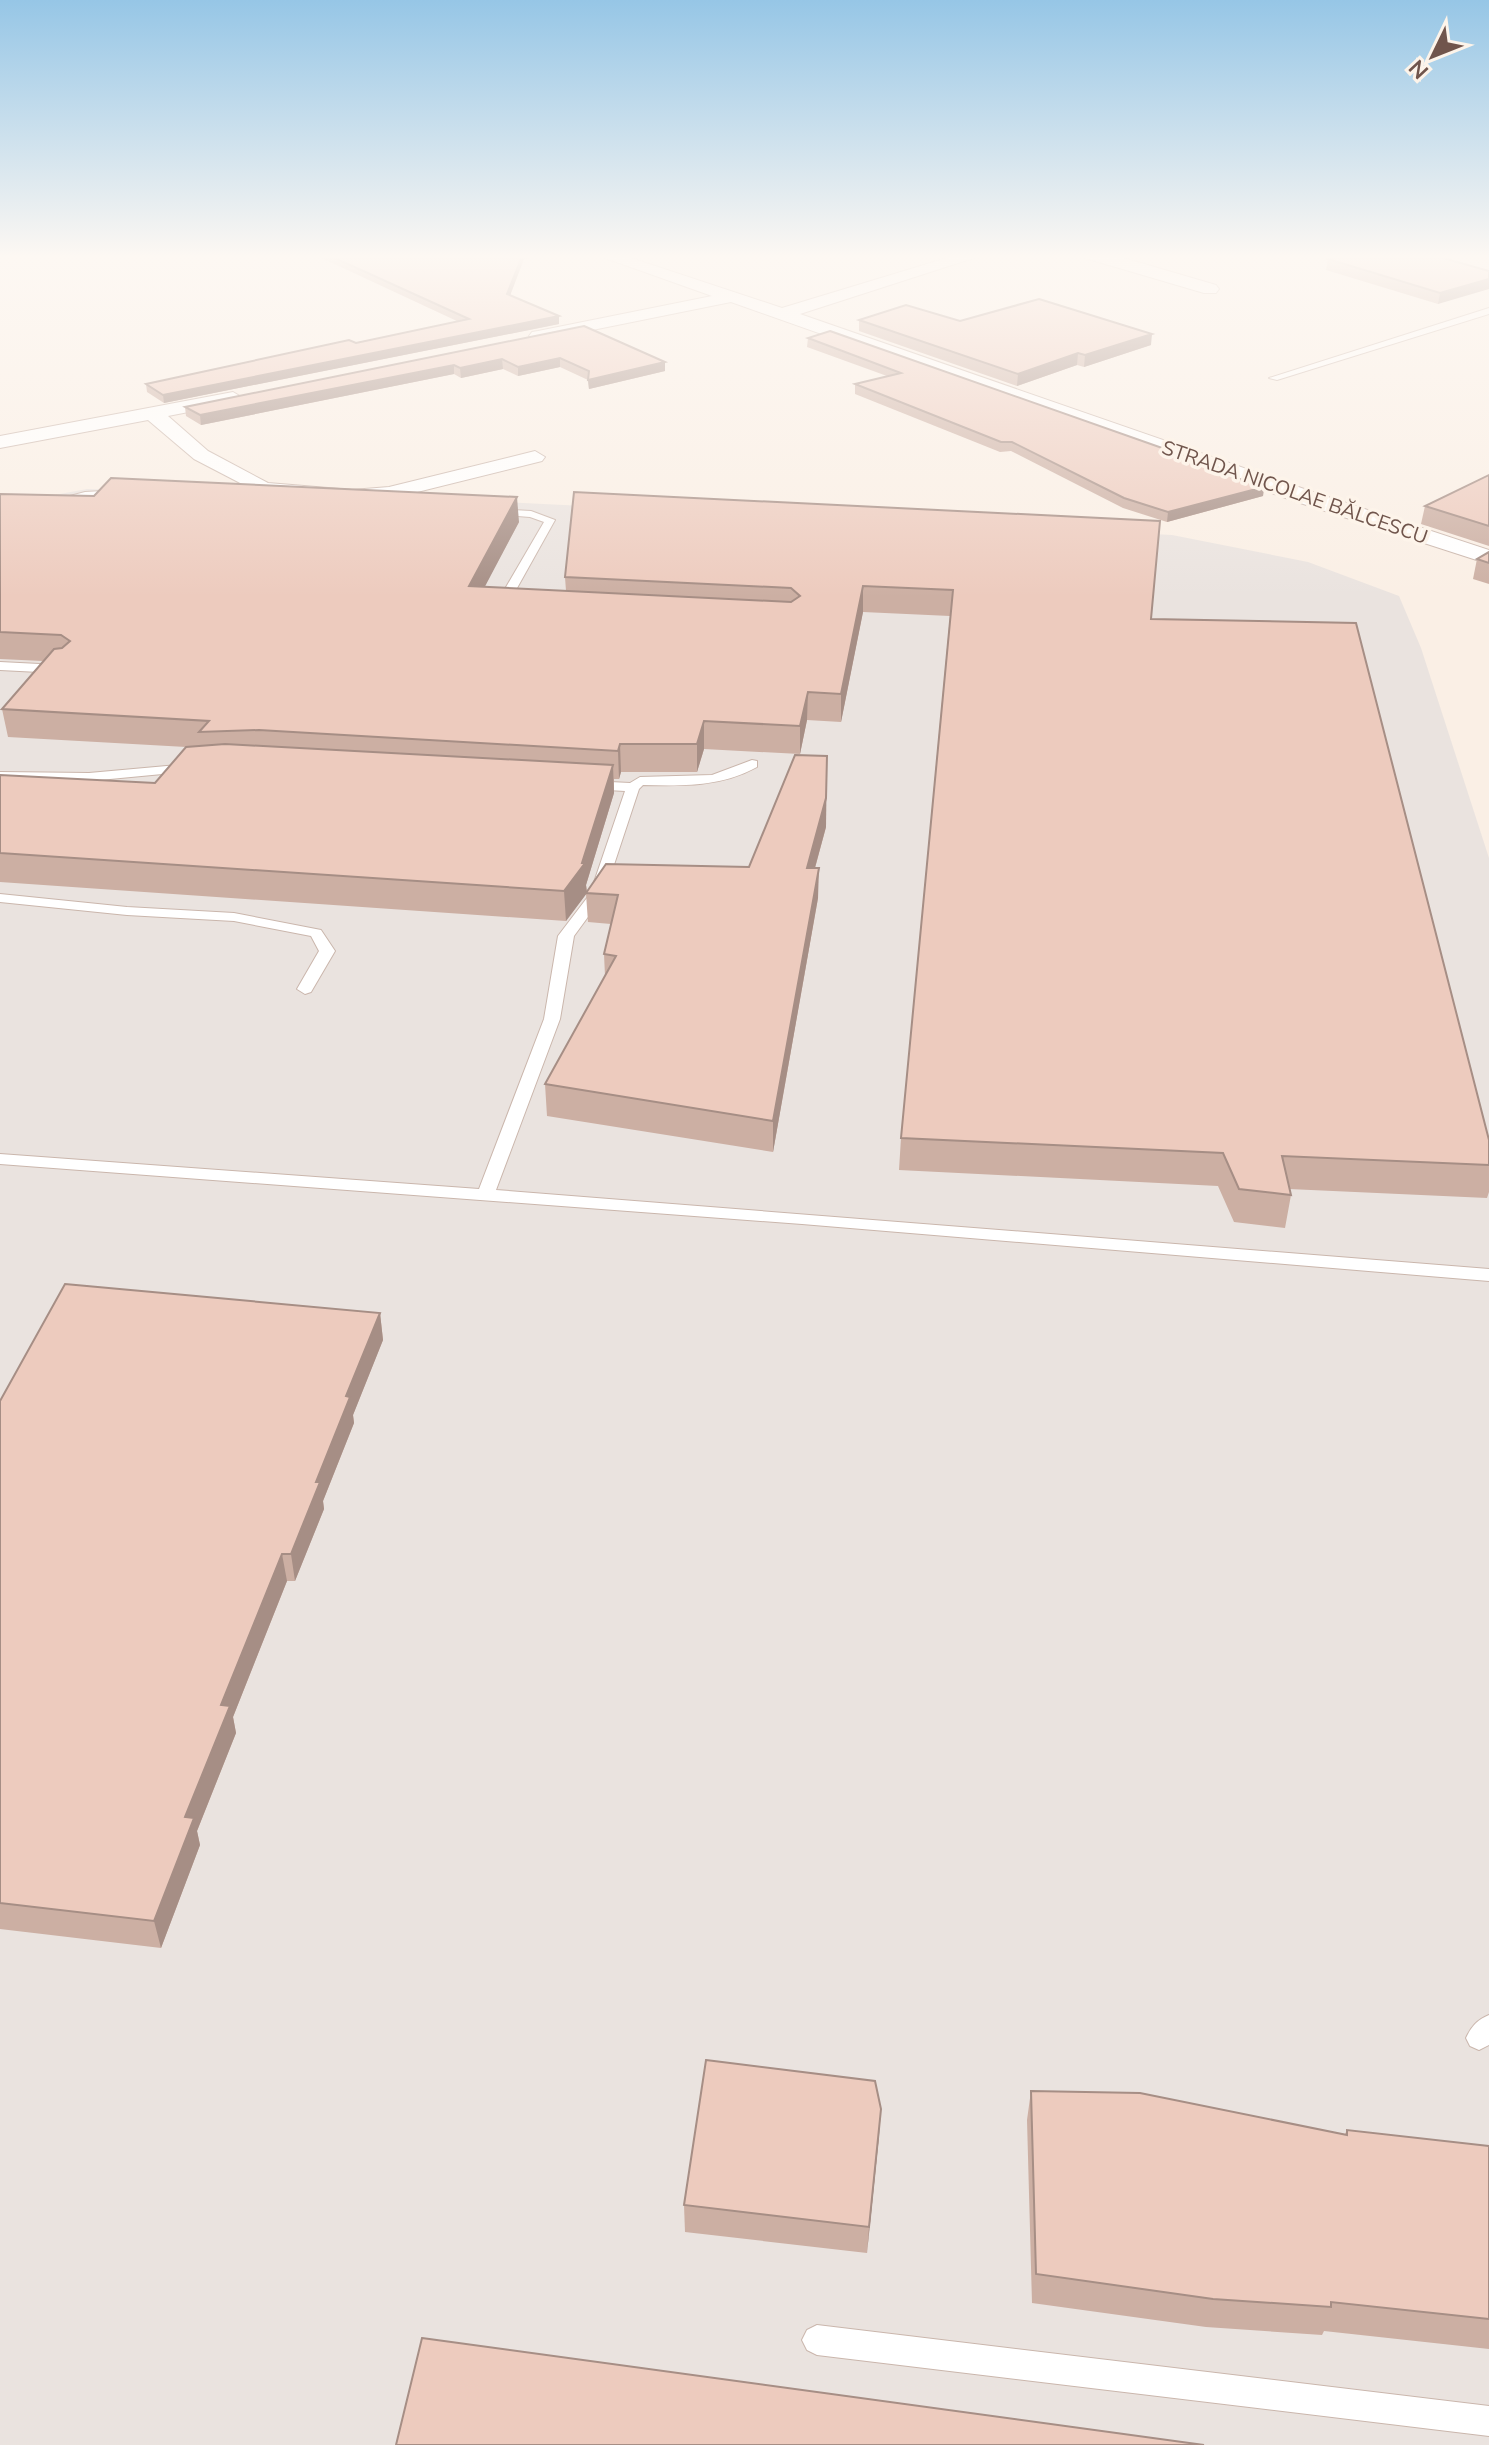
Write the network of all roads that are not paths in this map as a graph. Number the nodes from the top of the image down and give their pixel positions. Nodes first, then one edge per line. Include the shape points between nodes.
1 (937, 368) edge
2 (1306, 368) edge
3 (1274, 378) dead end
4 (247, 395) edge
5 (153, 414) junction
6 (0, 442) edge
7 (535, 457) dead end
8 (133, 494) edge
9 (260, 500) edge
10 (42, 504) edge
11 (388, 507) edge
12 (483, 511) edge
13 (1489, 557) edge
14 (514, 607) edge
15 (0, 666) edge
16 (66, 669) edge
17 (752, 764) dead end
18 (198, 768) edge
19 (0, 776) edge
20 (569, 783) edge
21 (633, 787) junction
22 (0, 898) edge
23 (305, 989) dead end
24 (0, 1159) edge
25 (485, 1195) junction
26 (1489, 1275) edge
27 (817, 2340) dead end
28 (1489, 2421) edge

1 - 13 street, STRADA NICOLAE BĂLCESCU
2 - 3 lane
4 - 5 street
5 - 6 street
5 - 7 street via 201,455 263,489 352,496 389,493
8 - 10 lane via 85,495
9 - 11 lane
12 - 14 lane via 550,520 499,606
15 - 16 lane
17 - 21 lane via 737,774 706,781 640,781
18 - 19 lane via 89,777
20 - 21 lane
21 - 25 lane via 597,895 566,936 552,1019
22 - 23 lane via 234,917 316,933 327,951
24 - 25 lane
25 - 26 lane
27 - 28 lane

